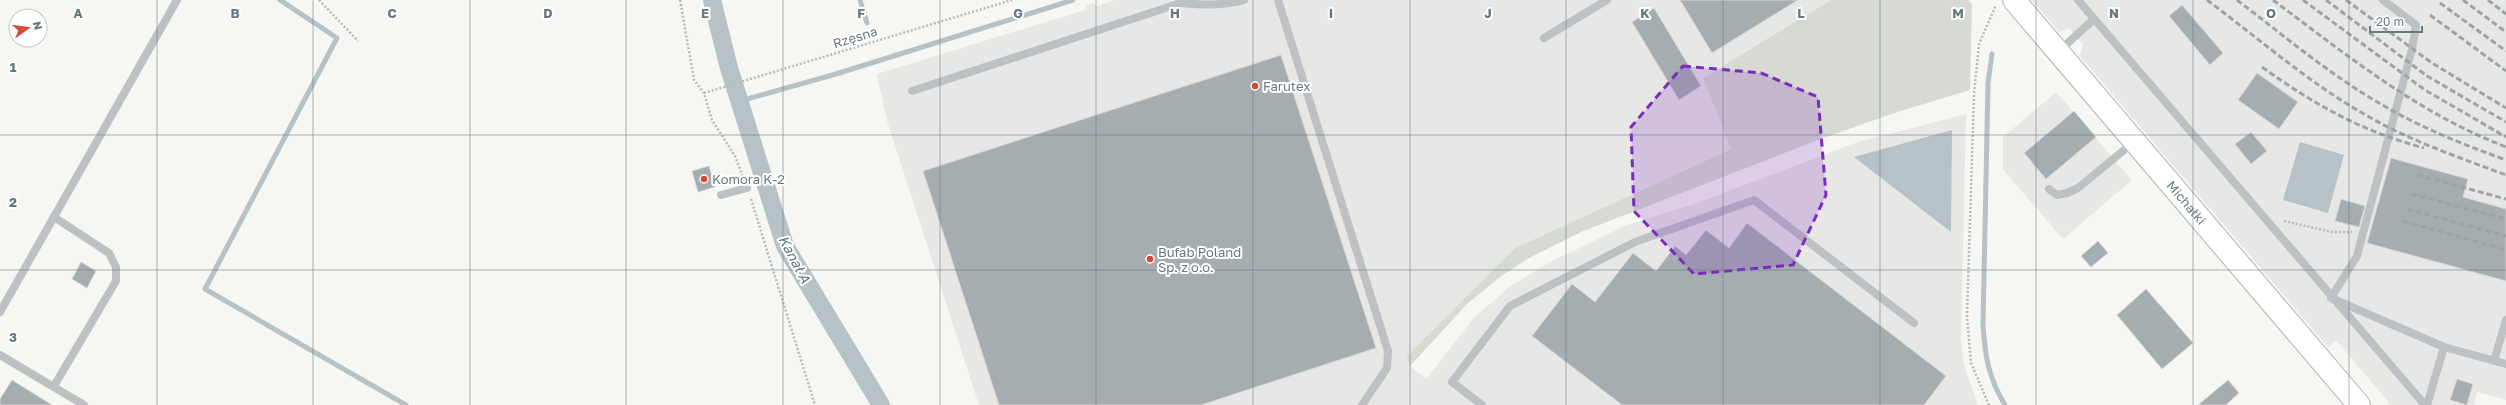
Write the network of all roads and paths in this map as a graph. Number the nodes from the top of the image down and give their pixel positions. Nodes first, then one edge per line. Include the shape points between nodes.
1 (177, 0) edge
2 (320, 0) edge
3 (680, 0) edge
4 (1012, 0) edge
5 (1244, 0) edge
6 (1278, 0) edge
7 (1607, 0) edge
8 (1999, 0) edge
9 (2014, 0) edge
10 (2078, 0) edge
11 (2383, 0) edge
12 (2094, 19) junction
13 (1544, 38) dead end
14 (358, 41) dead end
15 (2058, 52) junction
16 (912, 91) dead end
17 (704, 93) junction
18 (2134, 141) junction
19 (747, 188) junction
20 (2049, 189) dead end
21 (721, 195) dead end
22 (2261, 215) junction
23 (54, 217) junction
24 (2364, 230) junction
25 (2331, 298) junction
26 (0, 312) edge
27 (2506, 320) edge
28 (1914, 323) dead end
29 (2444, 348) junction
30 (0, 355) edge
31 (2494, 361) junction
32 (2506, 364) edge
33 (54, 386) junction
34 (84, 405) edge
35 (815, 405) edge
36 (1362, 405) edge
37 (1482, 405) edge
38 (1989, 405) edge
39 (2359, 405) edge
40 (2426, 405) edge

1 - 23 lane
2 - 14 path
3 - 17 path via 694,80
4 - 17 path, Rzęsna
5 - 16 lane via 1231,4 1181,3
6 - 36 lane via 1388,351 1387,368
7 - 13 lane
8 - 38 path via 1989,17 1979,44 1974,94 1967,316 1971,363
9 - 15 street, Michałki
10 - 12 lane
11 - 24 lane via 2416,25 2401,94
12 - 15 lane
12 - 22 lane
15 - 18 street, Michałki
17 - 19 path via 712,120 735,156
18 - 20 lane via 2068,194 2057,195
18 - 39 street, Michałki
19 - 21 lane
19 - 35 path
22 - 24 path via 2332,232
22 - 25 lane
23 - 26 lane
23 - 33 lane via 109,253 116,267 116,281
24 - 25 lane via 2357,256
25 - 29 lane
25 - 40 lane
27 - 31 lane
28 - 37 lane via 1754,200 1635,242 1510,306 1452,382
29 - 31 lane
29 - 40 lane
30 - 33 lane
31 - 32 lane
33 - 34 lane

